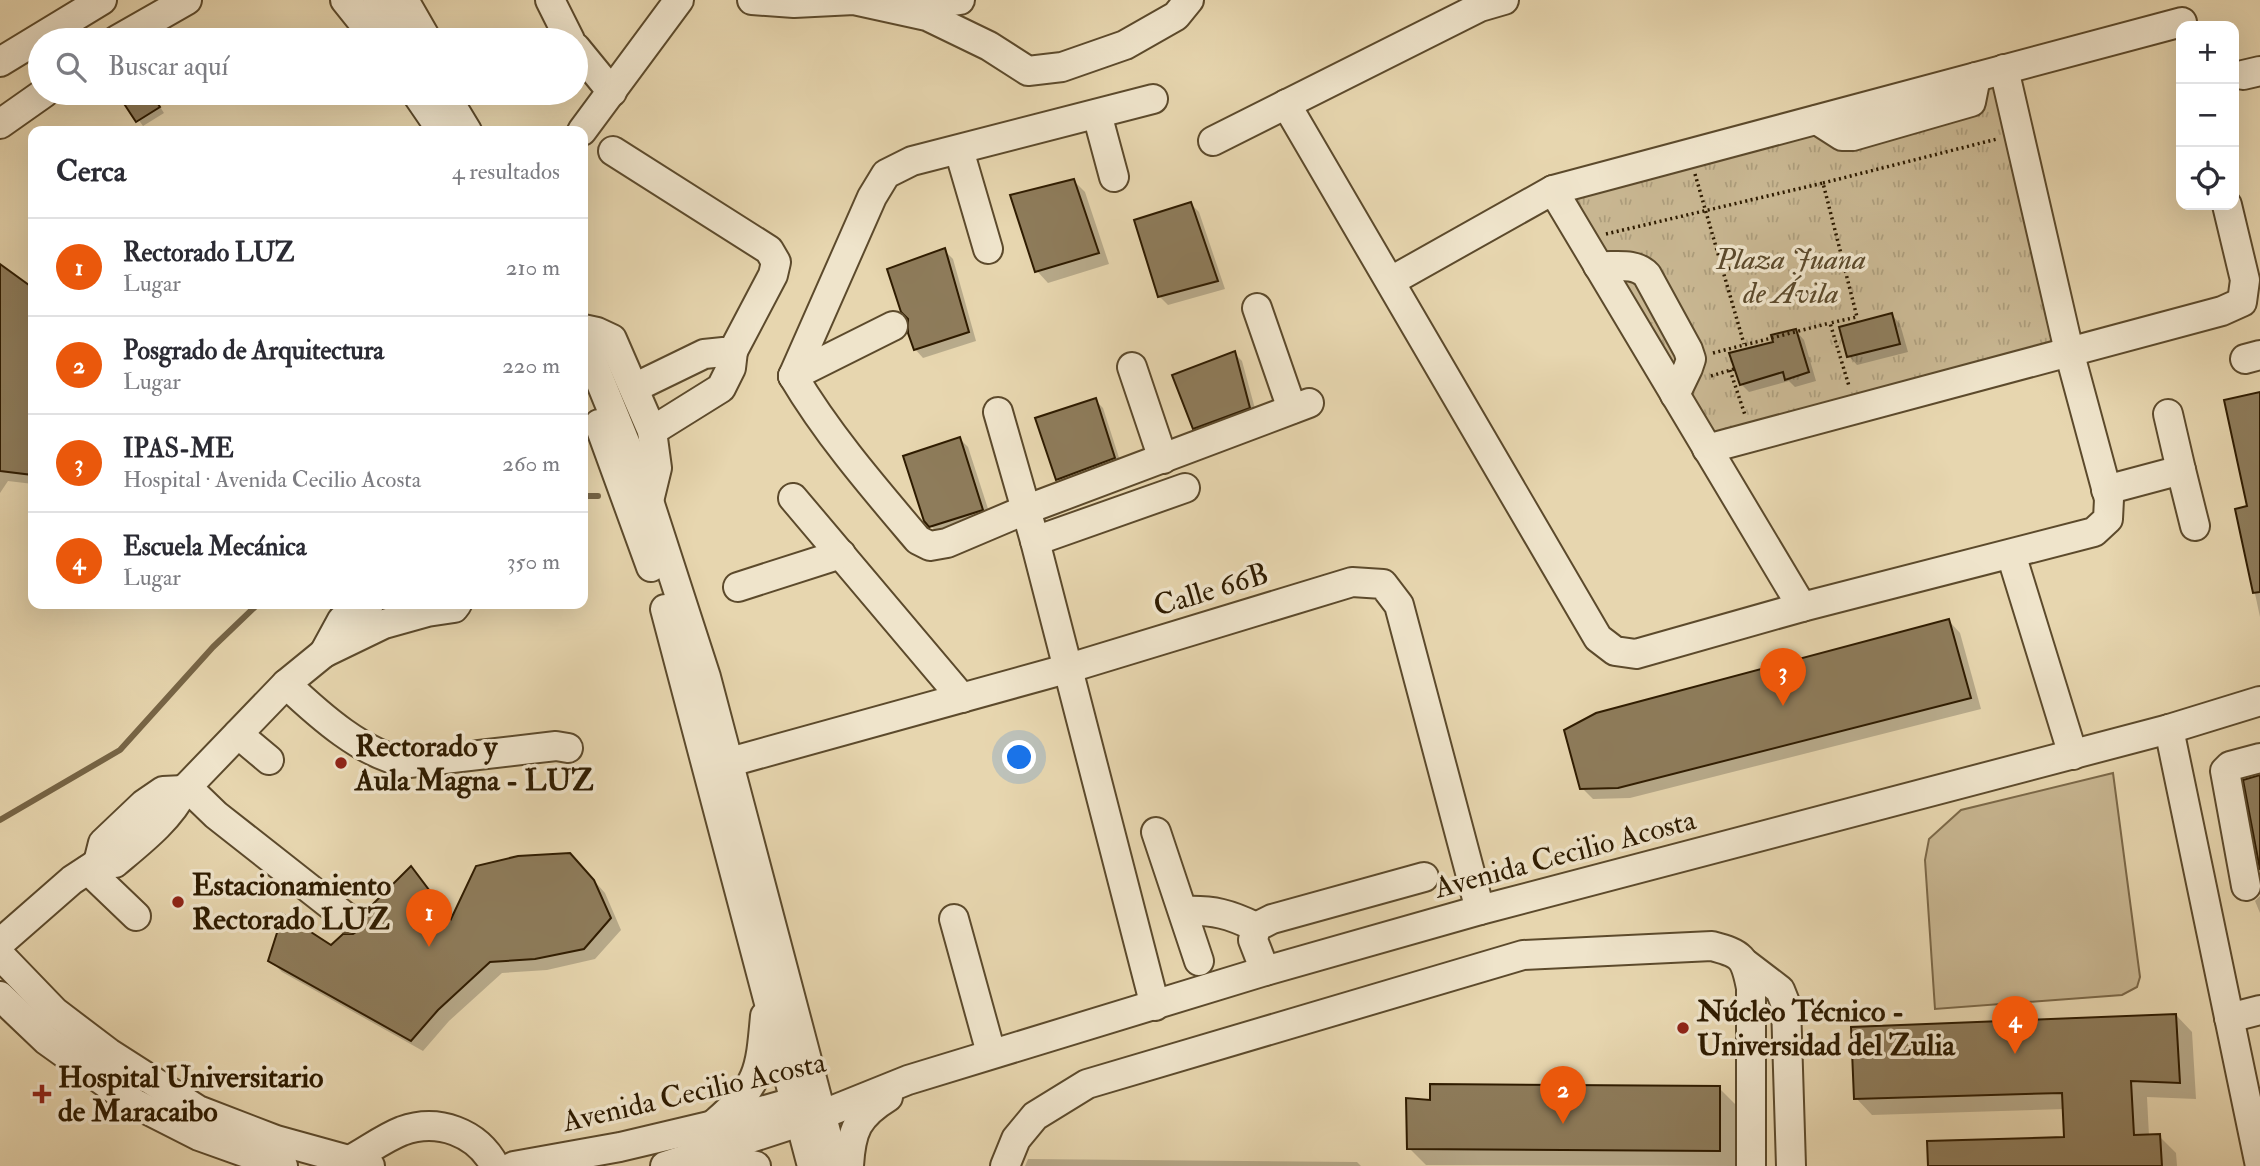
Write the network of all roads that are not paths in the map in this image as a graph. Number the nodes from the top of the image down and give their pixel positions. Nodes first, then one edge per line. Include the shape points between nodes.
1 (102, 0) edge
2 (187, 0) edge
3 (345, 0) edge
4 (550, 0) edge
5 (679, 0) edge
6 (752, 0) edge
7 (960, 0) edge
8 (1189, 0) edge
9 (1504, 0) edge
10 (388, 3) edge
11 (899, 10) junction
12 (2180, 16) edge
13 (56, 28) edge
14 (138, 28) edge
15 (367, 28) edge
16 (401, 28) edge
17 (415, 28) edge
18 (564, 28) edge
19 (28, 45) edge
20 (0, 62) edge
21 (588, 63) edge
22 (2004, 69) junction
23 (612, 92) junction
24 (1153, 99) dead end
25 (28, 104) edge
26 (1286, 104) junction
27 (424, 105) edge
28 (451, 105) edge
29 (466, 105) edge
30 (1097, 114) junction
31 (0, 124) edge
32 (439, 126) edge
33 (464, 126) edge
34 (477, 126) edge
35 (586, 126) edge
36 (1213, 141) dead end
37 (959, 149) junction
38 (613, 151) dead end
39 (1114, 177) dead end
40 (1553, 190) junction
41 (2228, 210) edge
42 (988, 249) dead end
43 (1598, 266) junction
44 (1391, 281) junction
45 (2251, 300) edge
46 (1257, 308) dead end
47 (893, 326) dead end
48 (588, 330) edge
49 (588, 351) edge
50 (733, 351) junction
51 (2069, 351) junction
52 (1132, 367) dead end
53 (793, 376) junction
54 (634, 388) junction
55 (1675, 395) junction
56 (588, 399) edge
57 (998, 412) dead end
58 (2168, 414) dead end
59 (652, 431) junction
60 (1707, 449) junction
61 (1163, 459) junction
62 (2181, 470) junction
63 (1185, 488) dead end
64 (2106, 490) junction
65 (793, 498) dead end
66 (649, 501) junction
67 (1026, 510) junction
68 (2195, 526) dead end
69 (1034, 541) junction
70 (842, 554) junction
71 (2011, 554) junction
72 (738, 587) dead end
73 (1802, 607) junction
74 (361, 609) edge
75 (447, 609) edge
76 (324, 653) junction
77 (1066, 669) junction
78 (286, 684) junction
79 (962, 698) junction
80 (2260, 701) edge
81 (2169, 729) junction
82 (238, 734) junction
83 (568, 748) dead end
84 (2073, 755) junction
85 (2260, 758) edge
86 (269, 760) dead end
87 (730, 762) junction
88 (186, 788) junction
89 (1156, 832) dead end
90 (93, 866) junction
91 (1424, 877) dead end
92 (2246, 886) dead end
93 (1480, 910) junction
94 (1184, 911) junction
95 (136, 916) dead end
96 (347, 918) dead end
97 (954, 919) dead end
98 (1256, 927) junction
99 (0, 943) edge
100 (0, 955) edge
101 (1199, 961) dead end
102 (1746, 964) junction
103 (1265, 971) junction
104 (0, 996) edge
105 (766, 996) junction
106 (1155, 1006) junction
107 (2260, 1010) edge
108 (2229, 1018) junction
109 (991, 1053) junction
110 (899, 1083) junction
111 (808, 1108) junction
112 (712, 1125) junction
113 (678, 1162) edge
114 (360, 1163) edge
115 (283, 1166) edge
116 (495, 1166) edge
117 (514, 1166) edge
118 (756, 1166) edge
119 (812, 1166) edge
120 (835, 1166) edge
121 (849, 1166) edge
122 (1005, 1166) edge
123 (1751, 1166) edge
124 (1791, 1166) edge
125 (2260, 1166) edge

1 - 13 street
2 - 14 street
3 - 15 street
4 - 18 street
5 - 23 street
6 - 11 street via 794,4 854,0
7 - 11 street
8 - 11 street via 1176,16 1125,45 1062,67 1028,71 927,16
9 - 26 street via 1480,7
10 - 16 street
10 - 17 street
12 - 22 street
19 - 20 street
21 - 23 street
22 - 40 street
22 - 51 street
23 - 35 street
24 - 30 street
25 - 31 street
26 - 36 street
26 - 44 street
27 - 32 street
28 - 33 street
29 - 34 street
30 - 37 street
30 - 39 street
37 - 42 street
37 - 53 street via 912,161 886,174
38 - 50 street via 769,250 776,262 773,275
40 - 43 street
40 - 44 street
41 - 45 street
43 - 55 street
43 - 55 street via 1641,269 1647,275 1699,368
44 - 73 street via 1598,638 1615,651 1636,654
45 - 51 street
46 - 61 street via 1301,406
47 - 53 street
48 - 54 street via 612,340
49 - 66 street
50 - 54 street via 704,354
50 - 59 street via 721,388
51 - 60 street
51 - 64 street
52 - 61 street
53 - 67 street via 863,474 918,540 930,546 947,543
54 - 59 street
55 - 60 street
56 - 105 street via 663,598
57 - 67 street
58 - 62 street
59 - 66 street via 657,468
60 - 73 street
61 - 67 street
62 - 64 street
62 - 68 street
63 - 69 street
64 - 71 street via 2108,519 2094,532
65 - 70 street
66 - 87 street
67 - 69 street
69 - 77 street
70 - 72 street
70 - 79 street
71 - 73 street
71 - 84 street
74 - 76 street via 342,620
75 - 76 street via 384,624
76 - 78 street
77 - 79 street, Calle 66B
77 - 93 street, Calle 66B via 1352,582 1383,584 1399,604
77 - 106 street
78 - 82 street
78 - 83 street via 373,752 393,761
79 - 87 street, Calle 66B
80 - 81 street, Avenida Cecilio Acosta
81 - 84 street, Avenida Cecilio Acosta
81 - 108 street
82 - 86 street
82 - 88 street
84 - 93 street, Avenida Cecilio Acosta
85 - 92 street via 2225,771
87 - 111 street
88 - 90 street via 163,791 144,804 103,843
88 - 96 street
89 - 94 street
90 - 95 street
90 - 99 street
91 - 98 street
93 - 103 street, Avenida Cecilio Acosta
94 - 98 street via 1231,915
94 - 101 street
97 - 109 street
98 - 103 street via 1253,940
100 - 114 street via 55,1012 198,1110
102 - 122 street via 1733,951 1712,946 1523,955 1087,1084 1034,1116 1016,1139
102 - 123 street via 1751,988
102 - 124 street via 1780,990 1786,1005
103 - 106 street, Avenida Cecilio Acosta
104 - 115 street via 46,1040 134,1103 199,1136
105 - 111 street
105 - 112 street via 755,1079 732,1109
106 - 109 street, Avenida Cecilio Acosta
107 - 108 street
108 - 125 street
109 - 110 street, Avenida Cecilio Acosta
110 - 111 street, Avenida Cecilio Acosta
110 - 121 street via 860,1119 851,1139
111 - 112 street, Avenida Cecilio Acosta
111 - 113 street, Avenida Cecilio Acosta
111 - 119 street
111 - 120 street
112 - 117 street, Avenida Cecilio Acosta
113 - 118 street via 734,1161
114 - 116 street via 401,1132 423,1126 456,1130 472,1139

